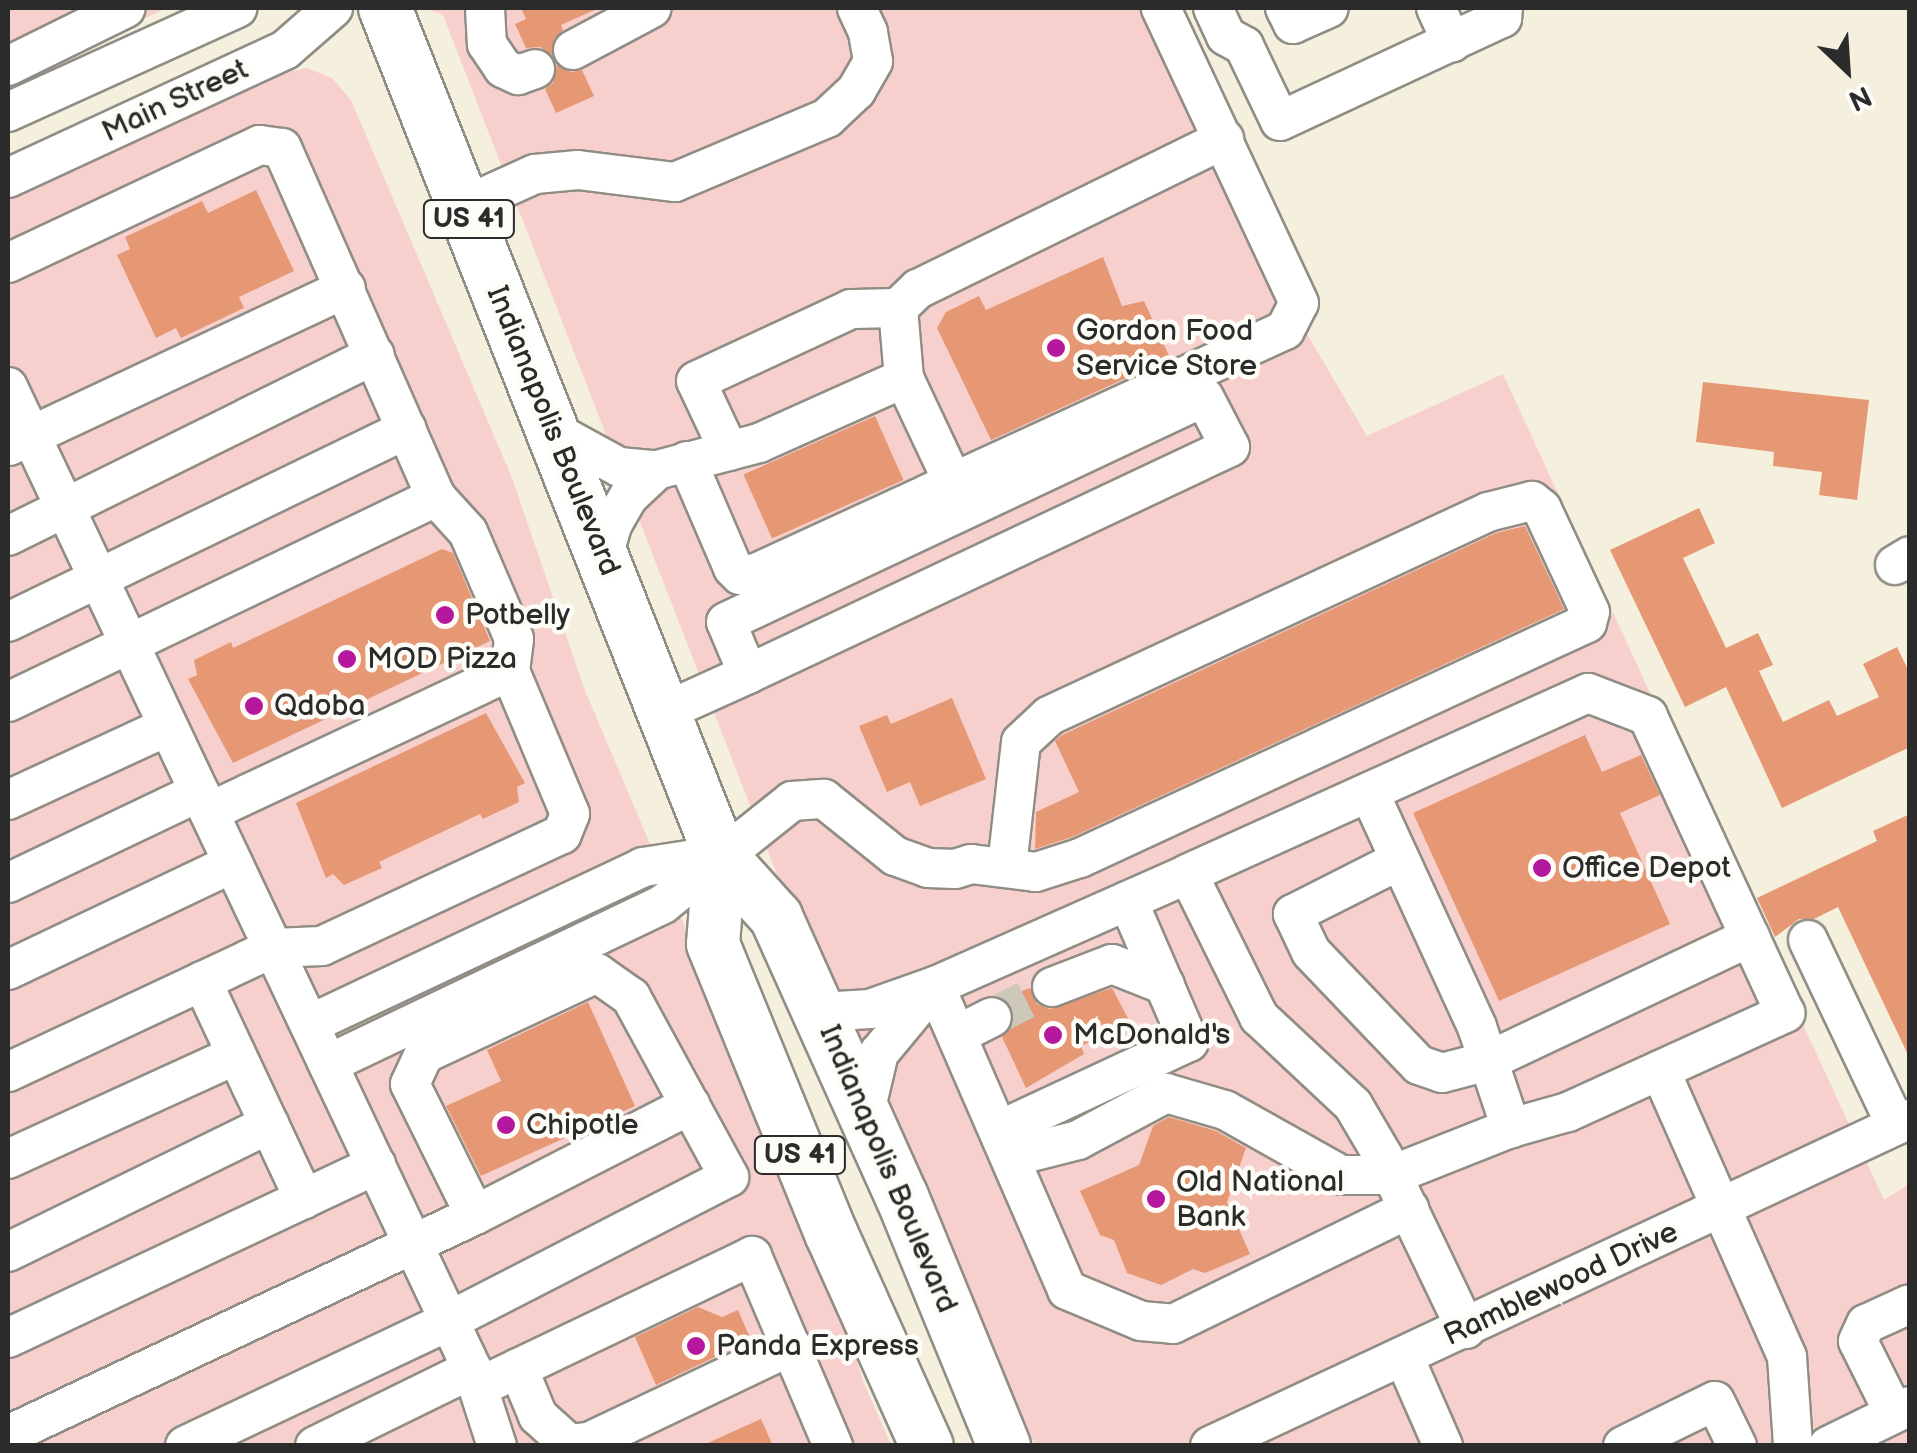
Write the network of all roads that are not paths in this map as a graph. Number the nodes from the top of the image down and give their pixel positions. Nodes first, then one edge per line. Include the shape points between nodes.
1 (126, 8) edge
2 (237, 8) edge
3 (333, 8) edge
4 (385, 8) edge
5 (485, 8) edge
6 (652, 8) edge
7 (857, 8) edge
8 (1162, 8) edge
9 (1212, 8) edge
10 (1329, 8) edge
11 (1436, 8) edge
12 (1503, 8) edge
13 (1289, 16) edge
14 (1452, 42) junction
15 (1244, 46) junction
16 (573, 50) dead end
17 (8, 66) edge
18 (535, 69) dead end
19 (8, 112) edge
20 (1224, 140) junction
21 (8, 178) edge
22 (464, 206) junction
23 (8, 263) edge
24 (346, 288) junction
25 (898, 308) junction
26 (375, 355) junction
27 (904, 378) junction
28 (8, 387) edge
29 (407, 429) junction
30 (553, 431) junction
31 (19, 442) edge
32 (729, 451) junction
33 (672, 466) junction
34 (953, 482) junction
35 (436, 498) junction
36 (65, 508) junction
37 (8, 536) edge
38 (603, 557) junction
39 (98, 578) junction
40 (8, 622) edge
41 (129, 644) junction
42 (510, 671) junction
43 (748, 674) junction
44 (8, 702) edge
45 (664, 712) junction
46 (168, 726) junction
47 (1369, 792) junction
48 (8, 800) edge
49 (204, 802) junction
50 (720, 856) junction
51 (1400, 860) junction
52 (233, 862) junction
53 (1006, 867) junction
54 (1188, 874) junction
55 (8, 882) edge
56 (1128, 901) junction
57 (1750, 937) junction
58 (1808, 940) dead end
59 (274, 948) junction
60 (8, 970) edge
61 (202, 981) junction
62 (1164, 985) junction
63 (934, 986) junction
64 (1052, 988) tunnel mouth
65 (821, 1012) junction
66 (992, 1017) tunnel mouth
67 (310, 1024) junction
68 (956, 1035) junction
69 (236, 1055) junction
70 (1488, 1061) junction
71 (328, 1064) junction
72 (1660, 1070) junction
73 (8, 1072) edge
74 (690, 1105) junction
75 (865, 1112) junction
76 (1903, 1122) edge
77 (269, 1124) junction
78 (1511, 1128) junction
79 (1006, 1144) junction
80 (8, 1160) edge
81 (376, 1165) junction
82 (1392, 1175) junction
83 (304, 1199) junction
84 (1722, 1208) junction
85 (1408, 1209) junction
86 (476, 1215) junction
87 (413, 1244) junction
88 (8, 1252) edge
89 (1910, 1304) edge
90 (449, 1321) junction
91 (1466, 1329) junction
92 (8, 1338) edge
93 (791, 1346) junction
94 (1404, 1358) junction
95 (518, 1368) junction
96 (476, 1378) junction
97 (1902, 1409) edge
98 (8, 1435) edge
99 (185, 1446) edge
100 (315, 1446) edge
101 (497, 1446) edge
102 (833, 1446) edge
103 (927, 1446) edge
104 (1004, 1446) edge
105 (1210, 1446) edge
106 (1443, 1446) edge
107 (1623, 1446) edge
108 (1736, 1446) edge
109 (1794, 1446) edge
110 (1828, 1446) edge

1 - 17 street
2 - 19 street, Main Street
3 - 21 street, Main Street via 285,50
4 - 22 highway, Indianapolis Boulevard / US 41
5 - 18 street via 487,44 502,68 518,75
6 - 16 street
7 - 22 street via 873,61 856,91 826,118 675,182 578,170 535,174
8 - 20 street
9 - 15 street via 1226,36
10 - 13 street
11 - 14 street
12 - 14 street via 1502,18
13 - 15 street
14 - 15 street via 1280,121
20 - 25 street via 918,290
20 - 34 street via 1299,303 1284,330
22 - 30 highway, Indianapolis Boulevard / US 41
23 - 24 street via 260,146 282,148
24 - 26 street
24 - 31 street
25 - 27 street
25 - 32 street via 851,309 696,381
26 - 29 street
26 - 36 street
27 - 32 street
27 - 34 street
28 - 31 street
29 - 35 street
29 - 39 street
30 - 33 street via 620,466
30 - 38 highway, Indianapolis Boulevard / US 41
31 - 36 street
32 - 33 street
33 - 34 street via 740,575
33 - 38 street via 629,496
35 - 41 street
35 - 42 street via 468,532 514,639
36 - 37 street
36 - 39 street
38 - 45 highway, Indianapolis Boulevard / US 41
39 - 40 street
39 - 41 street
41 - 44 street
41 - 46 street
42 - 49 street
42 - 59 street via 570,814 562,834 322,946
43 - 43 street via 726,622 1204,398 1230,447
43 - 45 street
45 - 50 highway, Indianapolis Boulevard / US 41
46 - 48 street
46 - 49 street
47 - 51 street
47 - 54 street
47 - 57 street via 1588,693 1648,716
49 - 52 street
49 - 55 street
50 - 53 street via 792,801 824,799 894,856 928,868
50 - 65 highway, Indianapolis Boulevard / US 41 via 776,917
50 - 67 street via 643,867
50 - 71 street via 662,904
50 - 103 highway, Indianapolis Boulevard / US 41 via 714,944 832,1235
51 - 70 street
51 - 70 street via 1293,914 1311,952 1419,1065 1457,1072
52 - 59 street
52 - 60 street
53 - 53 street via 1036,872 1080,858 1587,623 1590,612 1542,509 1532,501 1488,512 1032,727 1021,742
54 - 56 street
54 - 82 street via 1260,1016 1353,1105
56 - 62 street
56 - 63 street
57 - 70 street
57 - 72 street via 1785,1012
58 - 76 street
59 - 61 street
59 - 67 street
61 - 69 street
61 - 73 street
62 - 64 street via 1112,964
62 - 79 street via 1189,1042
63 - 65 street via 870,1009
63 - 68 street
63 - 75 street via 879,1052
65 - 75 highway, Indianapolis Boulevard / US 41
66 - 68 street
67 - 71 street
68 - 79 street
69 - 77 street
69 - 80 street
70 - 78 street
71 - 81 street
72 - 78 street via 1568,1112
72 - 84 street
74 - 86 street
74 - 86 street via 632,997 597,973 424,1054 410,1084
74 - 90 street via 729,1176
75 - 104 highway, Indianapolis Boulevard / US 41
76 - 84 street, Ramblewood Drive
77 - 83 street
77 - 88 street
78 - 82 street
79 - 82 street via 1078,1140 1166,1092 1224,1110 1341,1176
79 - 85 street via 1067,1290 1141,1321 1173,1324
81 - 83 street
81 - 87 street
82 - 85 street
83 - 92 street
84 - 91 street, Ramblewood Drive
84 - 109 street via 1787,1357
85 - 91 street
86 - 87 street
87 - 90 street
87 - 98 street
89 - 97 street via 1866,1324 1858,1341
90 - 96 street
90 - 99 street
91 - 94 street, Ramblewood Drive
93 - 95 street via 589,1442 569,1444 538,1416
93 - 95 street via 752,1256
93 - 102 street
94 - 105 street, Ramblewood Drive
94 - 106 street
95 - 96 street
96 - 100 street
96 - 101 street
97 - 110 street
107 - 108 street via 1714,1400

